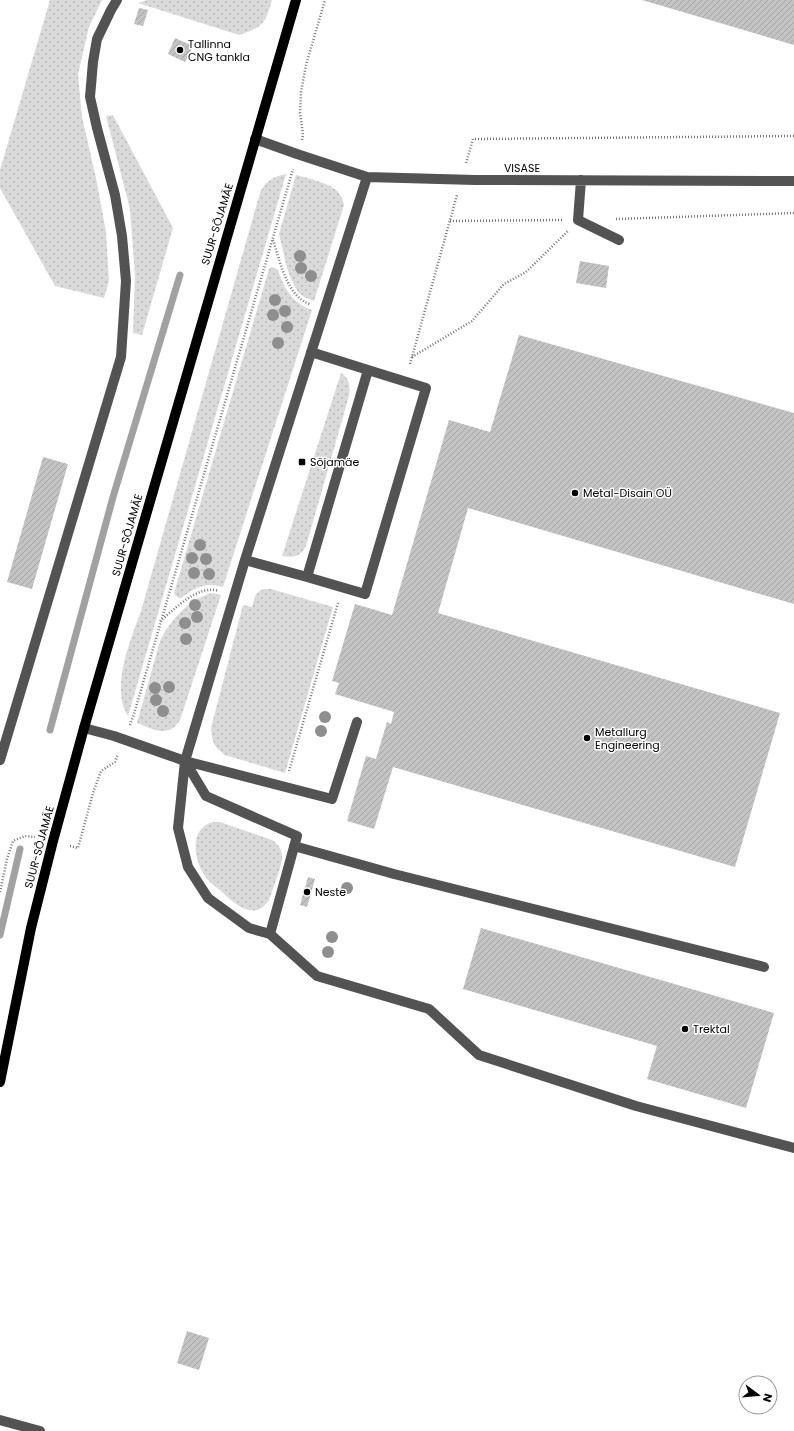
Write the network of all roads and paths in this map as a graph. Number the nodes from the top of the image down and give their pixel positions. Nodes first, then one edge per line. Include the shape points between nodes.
1 (117, 0) edge
2 (296, 0) edge
3 (325, 0) edge
4 (255, 139) junction
5 (297, 154) junction
6 (367, 177) junction
7 (581, 180) junction
8 (794, 181) edge
9 (794, 213) edge
10 (610, 219) dead end
11 (578, 220) junction
12 (450, 221) dead end
13 (272, 240) junction
14 (619, 240) dead end
15 (325, 309) junction
16 (311, 352) junction
17 (412, 357) dead end
18 (368, 370) junction
19 (245, 560) junction
20 (307, 577) junction
21 (343, 587) junction
22 (234, 596) junction
23 (160, 621) junction
24 (357, 722) dead end
25 (84, 728) junction
26 (124, 739) junction
27 (0, 760) edge
28 (185, 761) junction
29 (284, 787) junction
30 (35, 837) dead end
31 (70, 846) dead end
32 (294, 846) junction
33 (0, 892) edge
34 (270, 934) junction
35 (764, 967) dead end
36 (0, 1082) edge
37 (794, 1148) edge
38 (0, 1420) edge
39 (40, 1431) edge

1 - 27 street via 97,39 90,97 115,195 122,236 126,281 121,357
2 - 4 main road, SUUR-SÕJAMÄE
3 - 5 path via 300,92 303,135
4 - 5 street, VISASE
4 - 25 main road, SUUR-SÕJAMÄE
5 - 6 street, VISASE
5 - 13 path
6 - 7 street, VISASE
6 - 15 street
7 - 8 street, VISASE
7 - 11 street
9 - 10 path
11 - 12 path
11 - 14 street
11 - 17 path via 526,272 504,284 472,321
13 - 15 path via 293,293 302,301
13 - 23 path
15 - 16 street
16 - 18 street
16 - 19 street
18 - 20 street
18 - 21 street via 426,388 365,594
19 - 20 street
19 - 22 street
20 - 21 street
21 - 29 path
22 - 23 path via 215,589 203,591 193,595
22 - 28 street
23 - 26 path via 134,714
24 - 29 street via 332,799
25 - 26 street
25 - 36 main road, SUUR-SÕJAMÄE via 31,928
26 - 28 street
26 - 31 path via 115,762 101,771 78,848
28 - 29 street
28 - 32 street via 206,796 297,836
28 - 34 street via 178,828 188,867 208,898 250,928
30 - 33 path via 25,836 13,841
32 - 34 street
32 - 35 street via 394,874
34 - 37 street via 317,976 429,1009 479,1055 636,1106
38 - 39 street

